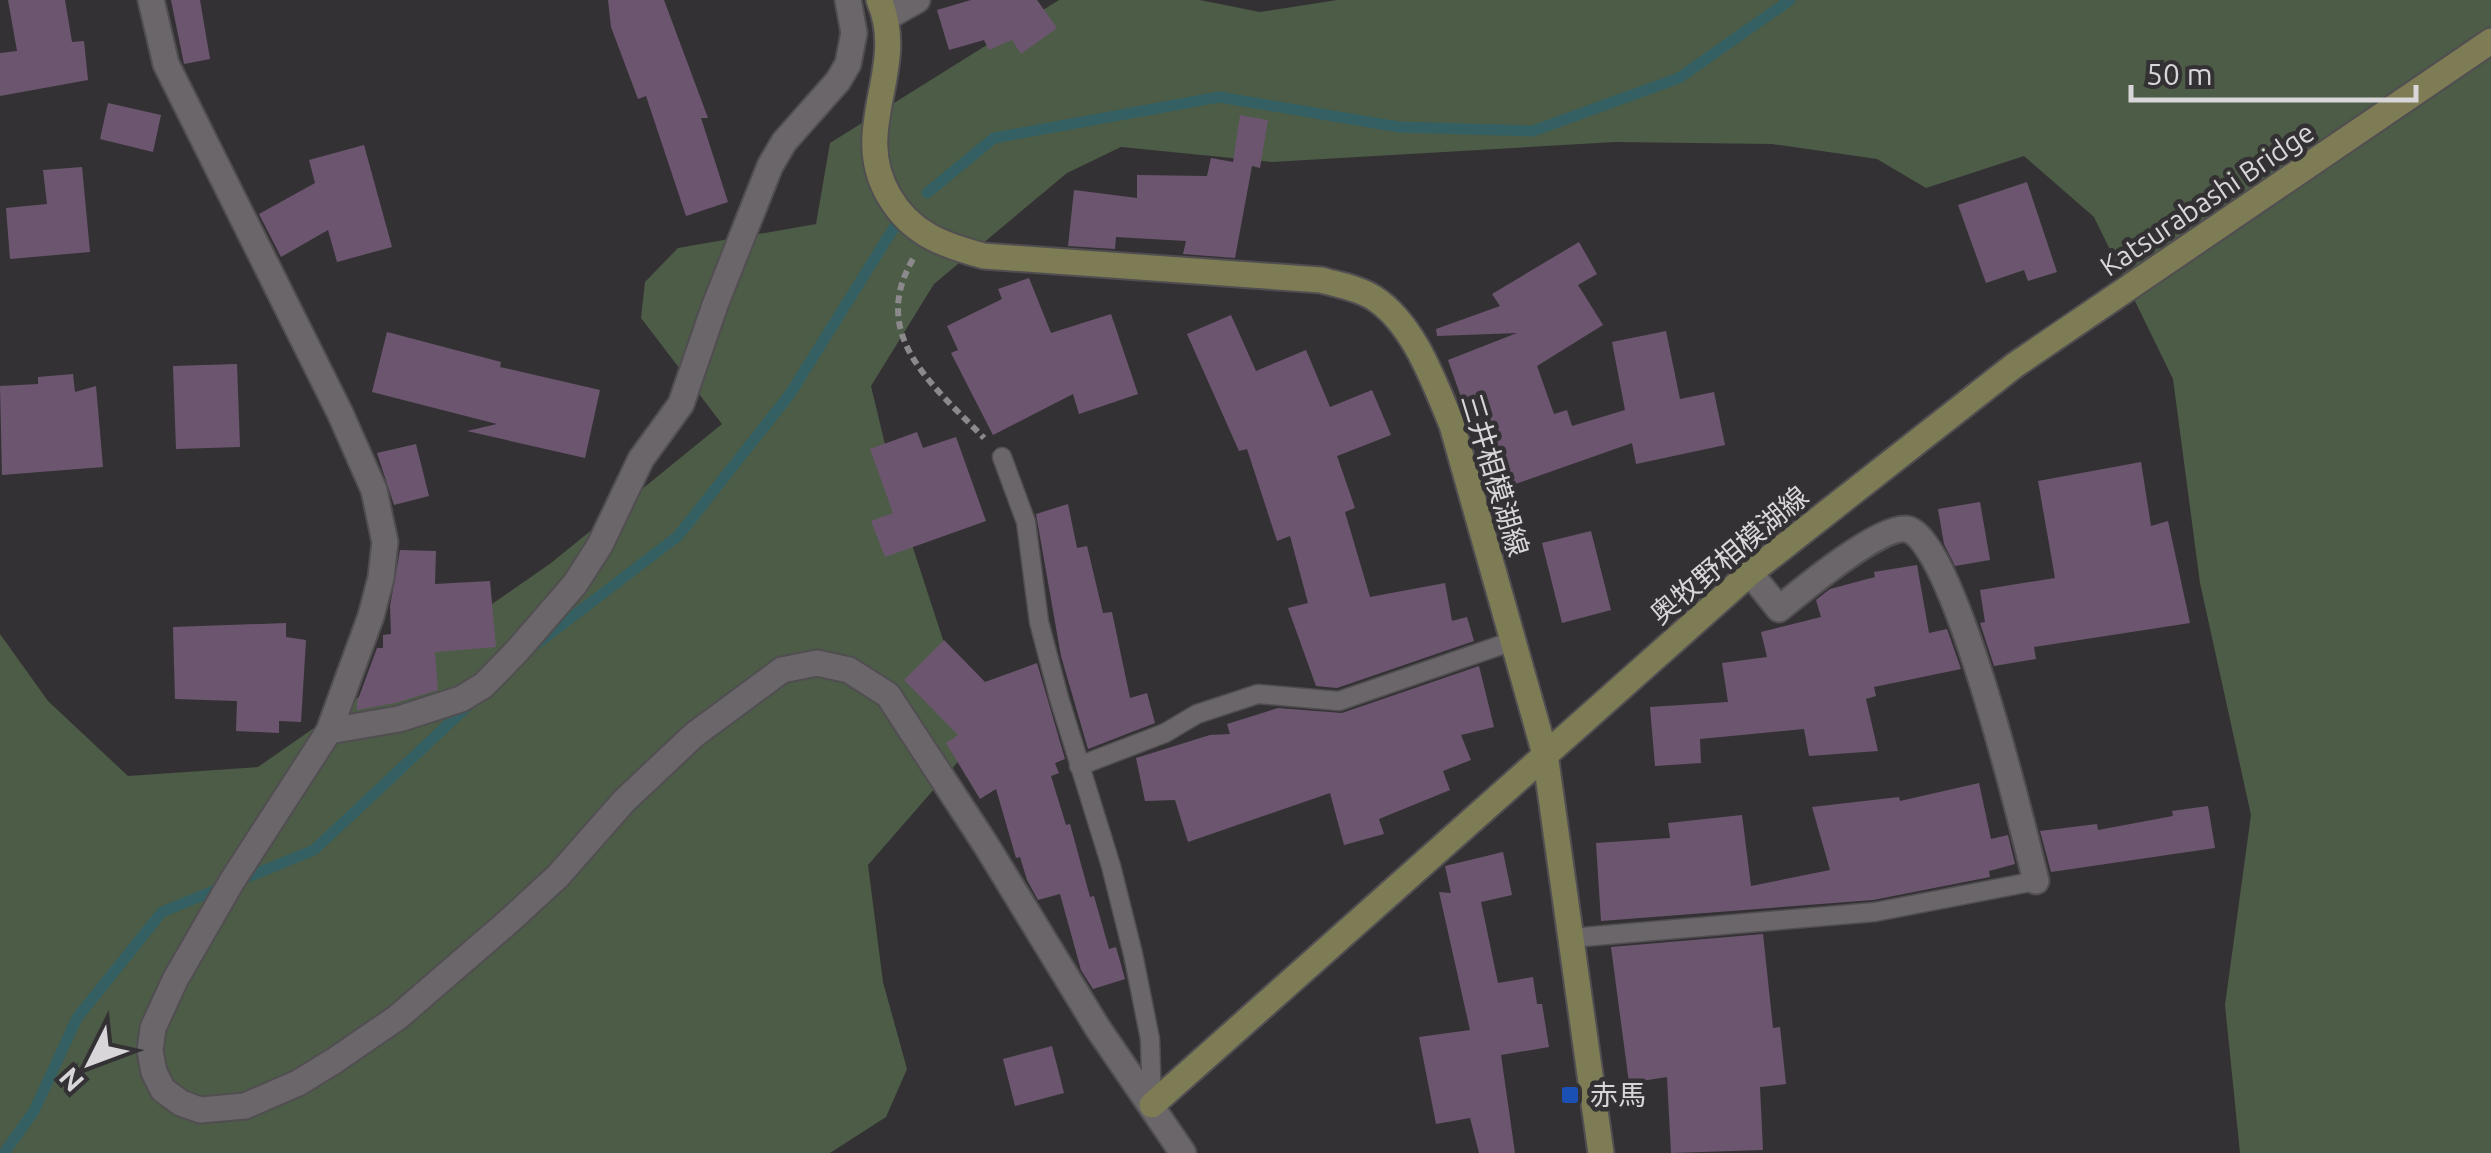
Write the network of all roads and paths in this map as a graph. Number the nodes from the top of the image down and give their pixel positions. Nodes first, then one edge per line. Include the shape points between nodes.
1 (152, 0) edge
2 (848, 0) edge
3 (918, 0) edge
4 (883, 9) edge
5 (2491, 41) edge
6 (928, 238) junction
7 (1958, 408) joint
8 (1002, 457) joint
9 (1750, 573) junction
10 (1514, 641) junction
11 (330, 731) junction
12 (1545, 754) junction
13 (1079, 766) junction
14 (2036, 881) joint
15 (1571, 938) junction
16 (1152, 1105) junction
17 (1183, 1153) edge
18 (1601, 1153) edge

1 - 11 street via 166,64 374,490 384,542 381,578
2 - 11 street via 854,34 848,64 770,166 681,404 642,459 575,584 518,651 461,699
3 - 4 street
4 - 6 main road, 三井相模湖線 via 890,40 872,146 875,165 898,210
5 - 7 main road, Katsurabashi Bridge
6 - 8 path via 901,279 900,332 922,374
6 - 10 main road, 三井相模湖線 via 984,256 1321,280 1374,298 1405,331 1452,425
7 - 9 main road, 奥牧野相模湖線
8 - 13 lane via 1026,522 1039,622
9 - 12 main road, 奥牧野相模湖線
9 - 14 street via 1778,609 1889,533 1918,534 1950,587
10 - 12 main road, 三井相模湖線
10 - 13 lane via 1339,701 1258,694
11 - 16 street via 232,881 152,1028 154,1072 180,1103 200,1110 244,1106 298,1084 365,1040 533,899 694,735 782,670 817,663 849,670 888,695
12 - 15 main road, 三井相模湖線
12 - 16 main road, 奥牧野相模湖線
13 - 16 lane via 1133,954 1150,1039
14 - 15 lane via 1875,912
15 - 18 main road, 三井相模湖線
16 - 17 street

